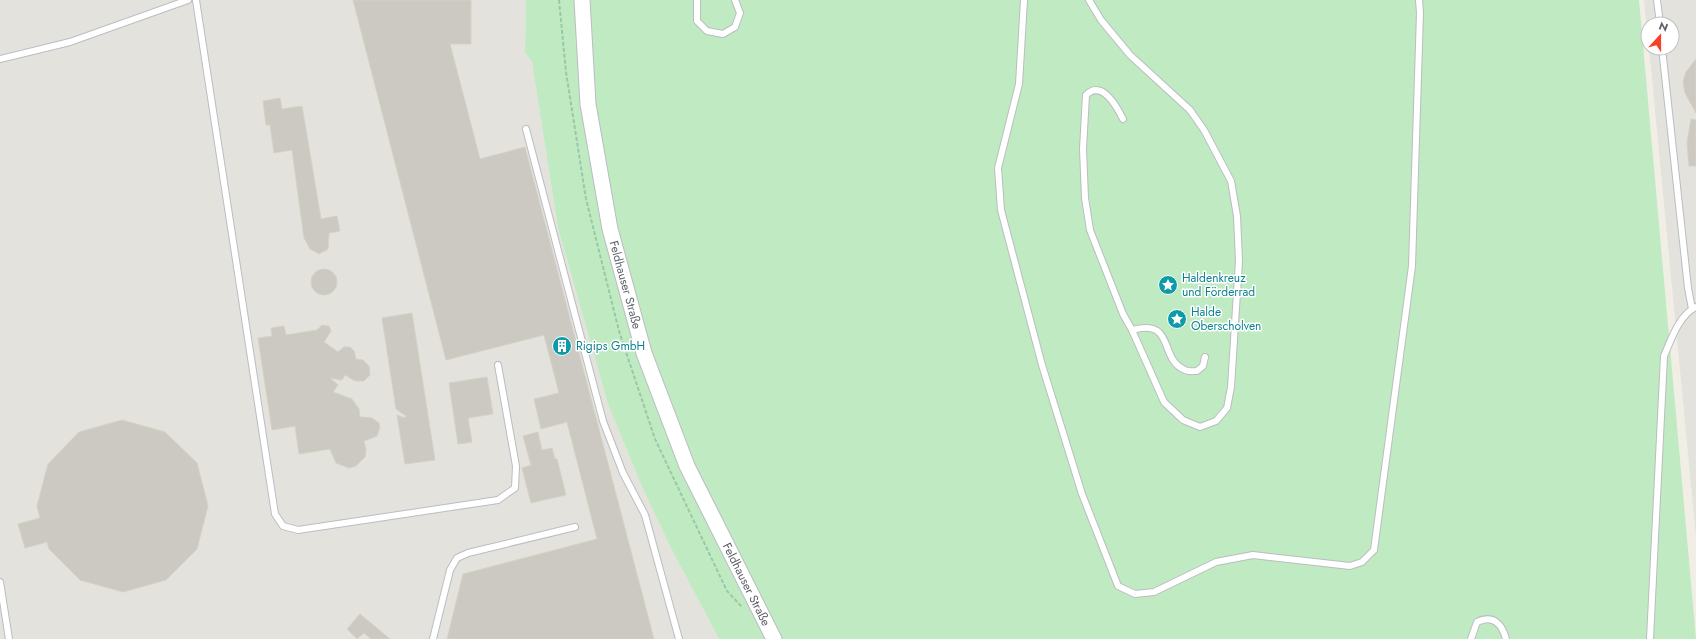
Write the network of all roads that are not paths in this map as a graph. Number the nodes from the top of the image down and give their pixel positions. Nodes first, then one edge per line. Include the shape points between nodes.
1 (188, 0) edge
2 (196, 0) edge
3 (582, 0) edge
4 (697, 0) edge
5 (735, 0) edge
6 (1024, 0) edge
7 (1089, 0) edge
8 (1419, 0) edge
9 (1657, 0) edge
10 (1659, 16) edge
11 (1663, 56) edge
12 (0, 59) edge
13 (1123, 119) dead end
14 (526, 129) dead end
15 (1694, 308) edge
16 (1132, 330) junction
17 (1205, 357) dead end
18 (498, 365) dead end
19 (575, 527) dead end
20 (0, 582) edge
21 (9, 639) edge
22 (433, 639) edge
23 (679, 639) edge
24 (774, 639) edge
25 (1471, 639) edge
26 (1506, 639) edge
27 (1650, 639) edge

1 - 12 lane via 70,42
2 - 18 lane via 275,514 283,526 298,530 498,500 515,488 516,466
3 - 24 street, Feldhauser Straße via 588,104 610,229 644,353 687,466
4 - 5 lane via 697,21 707,31 723,34 735,27 740,13
6 - 8 lane via 1019,84 998,168 1001,210 1042,365 1082,494 1118,586 1135,594 1154,592 1216,562 1253,554 1350,566 1362,562 1374,550 1412,266 1418,122
7 - 16 lane via 1100,20 1130,55 1190,110 1232,181 1239,261 1234,355 1227,408 1216,421 1200,427 1183,420 1164,402
9 - 10 lane
11 - 15 lane via 1688,288
13 - 16 lane via 1114,102 1106,95 1096,90 1089,91 1086,95 1083,149 1085,198 1090,230 1123,314
14 - 23 lane via 603,421 623,473 645,515
15 - 27 lane via 1677,327 1664,356
16 - 17 lane via 1142,327 1153,328 1162,334 1176,364 1185,371 1197,371 1203,366
19 - 22 lane via 468,553 457,558 450,570
20 - 21 lane
25 - 26 lane via 1477,622 1484,618 1493,619 1500,624

